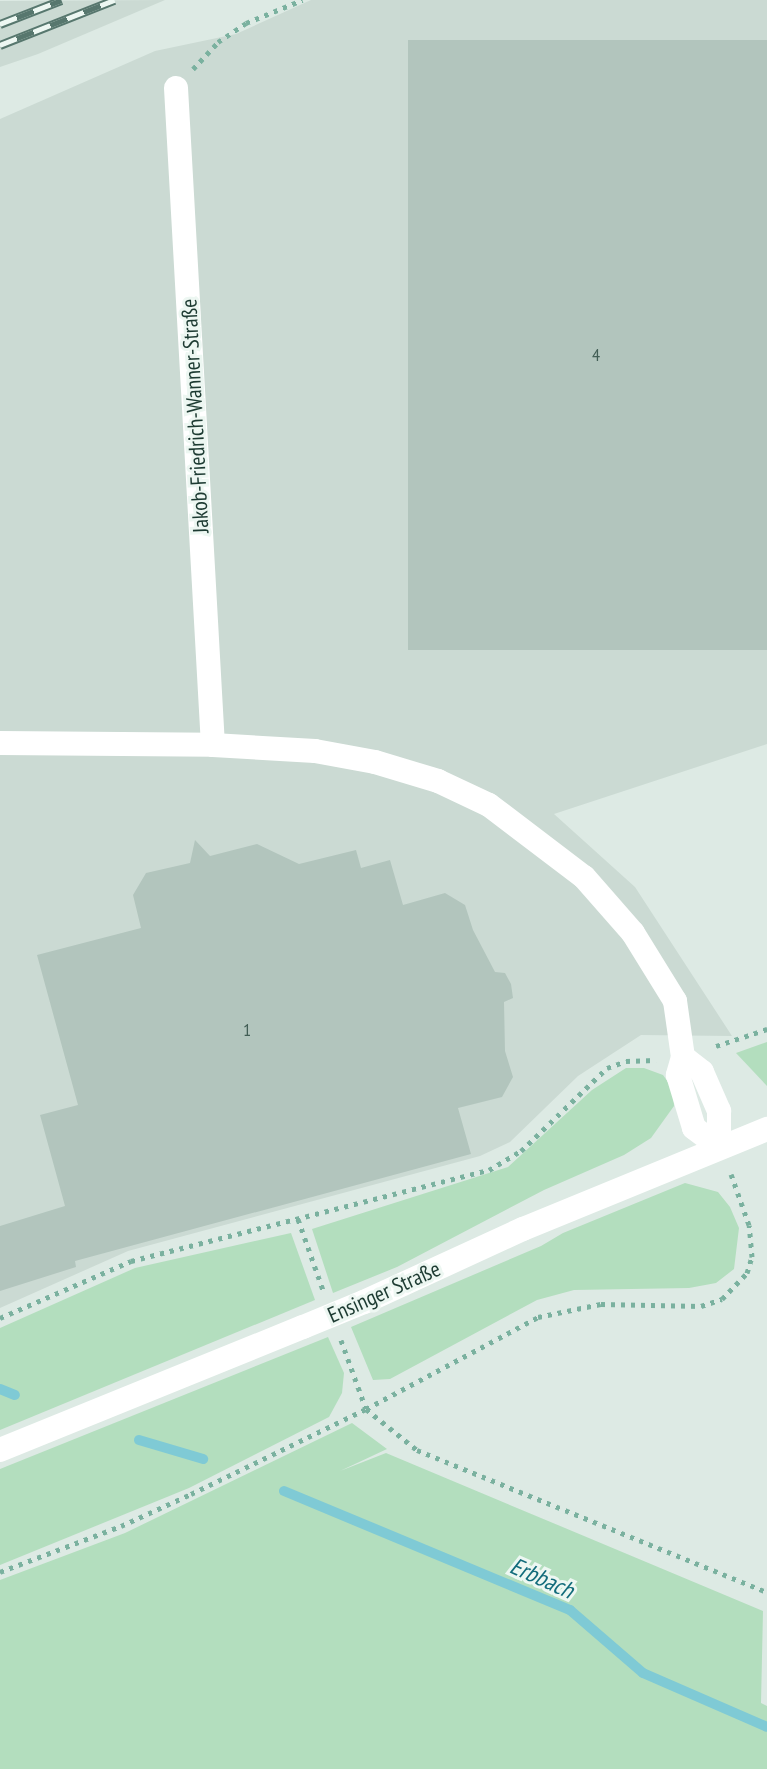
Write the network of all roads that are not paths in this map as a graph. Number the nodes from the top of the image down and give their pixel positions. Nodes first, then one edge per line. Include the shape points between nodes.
1 (176, 88) road end
2 (0, 743) edge
3 (213, 745) junction
4 (767, 1129) edge
5 (719, 1147) junction
6 (0, 1450) edge

1 - 3 street, Jakob-Friedrich-Wanner-Straße
2 - 3 street
3 - 5 street via 315,751 438,781 489,805 584,877 633,933 675,1001 683,1057 702,1072 719,1111
4 - 5 street, Ensinger Straße
5 - 6 street, Ensinger Straße, bridge via 364,1302

